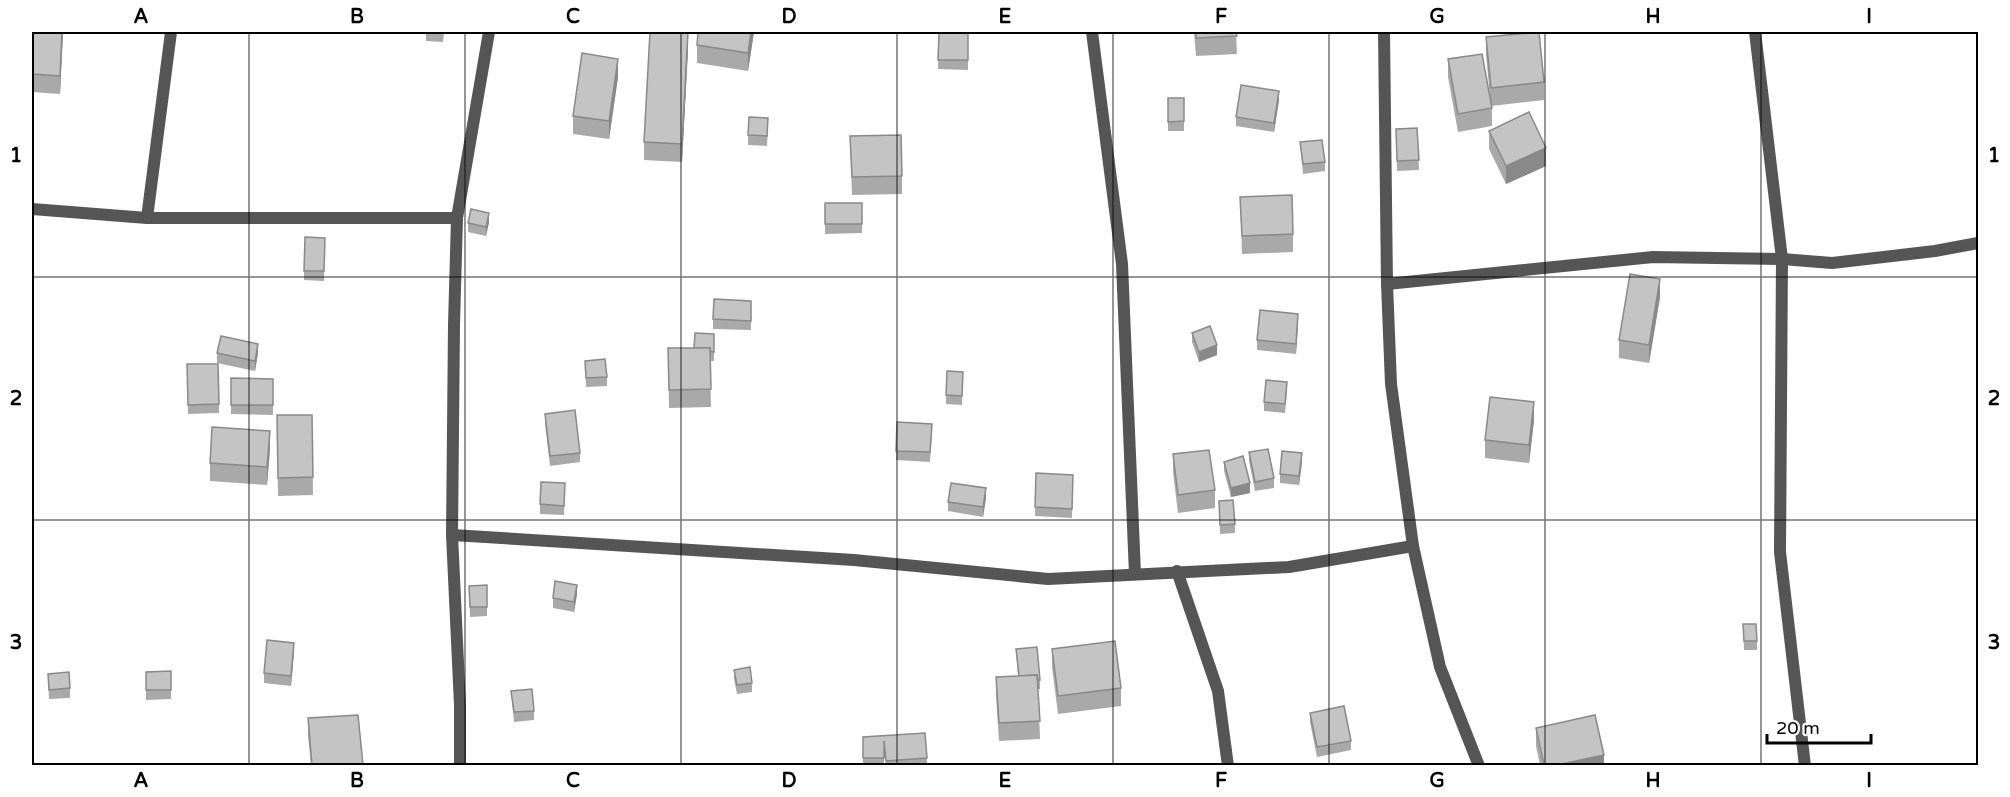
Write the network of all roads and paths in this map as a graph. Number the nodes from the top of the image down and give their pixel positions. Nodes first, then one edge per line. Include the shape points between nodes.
1 (171, 32) edge
2 (489, 32) edge
3 (1092, 32) edge
4 (1384, 32) edge
5 (1755, 32) edge
6 (32, 209) edge
7 (147, 218) junction
8 (456, 218) junction
9 (1978, 243) edge
10 (1782, 259) junction
11 (1387, 284) junction
12 (453, 535) junction
13 (1413, 546) junction
14 (1177, 571) junction
15 (1135, 574) junction
16 (460, 765) edge
17 (1228, 765) edge
18 (1479, 765) edge
19 (1805, 765) edge

1 - 7 street
2 - 8 street
3 - 15 street via 1122,264
4 - 11 street
5 - 10 street
6 - 7 street
7 - 8 street
8 - 12 street
9 - 10 street via 1832,263
10 - 11 street via 1653,257
10 - 19 street via 1780,552
11 - 13 street via 1391,384
12 - 15 street via 854,560 1048,579
12 - 16 street
13 - 14 street via 1289,567
13 - 18 street via 1440,667
14 - 15 street
14 - 17 street via 1218,691

